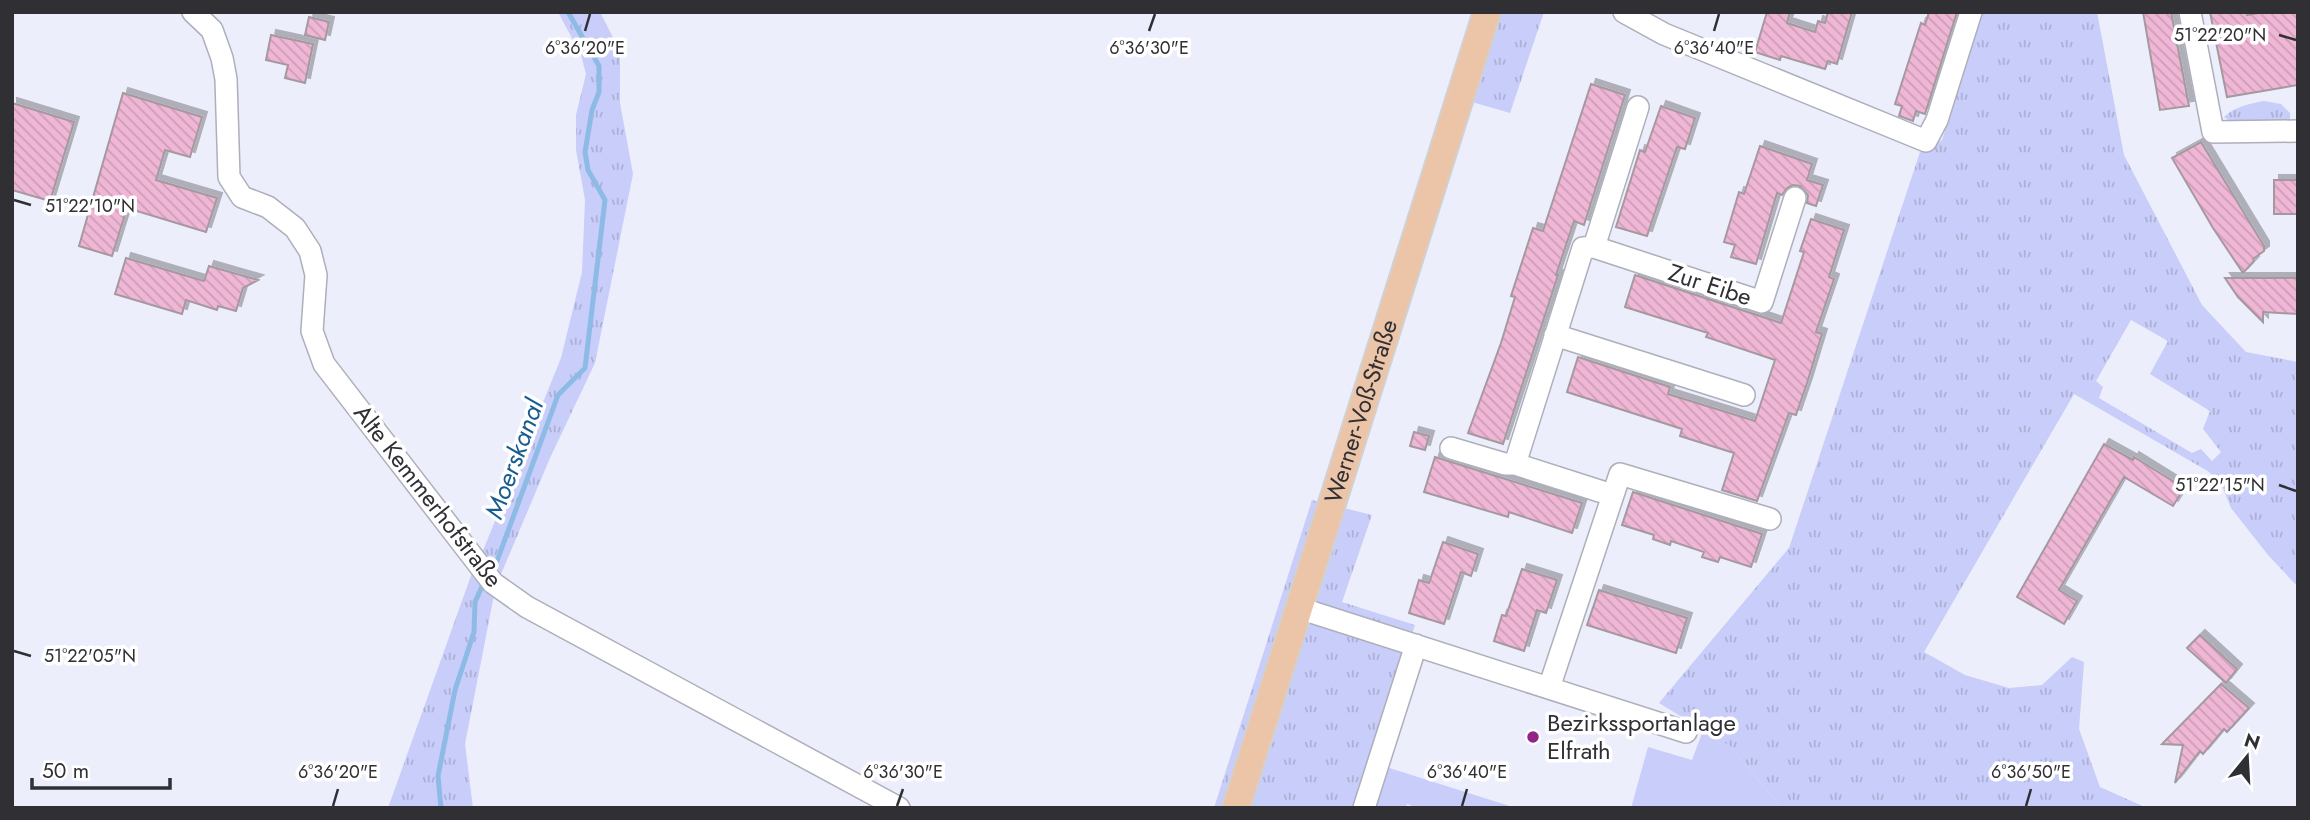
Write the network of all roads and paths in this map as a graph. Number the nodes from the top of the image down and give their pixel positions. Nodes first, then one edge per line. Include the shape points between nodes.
1 (193, 12) edge
2 (1487, 12) edge
3 (1624, 12) edge
4 (1971, 12) edge
5 (2190, 12) edge
6 (1638, 107) dead end
7 (2298, 131) edge
8 (1795, 198) dead end
9 (1594, 247) junction
10 (1555, 335) junction
11 (1744, 395) dead end
12 (1451, 448) dead end
13 (1515, 464) junction
14 (1612, 495) junction
15 (1770, 519) dead end
16 (1299, 608) junction
17 (1416, 645) junction
18 (1549, 688) junction
19 (1686, 732) dead end
20 (899, 808) edge
21 (1236, 808) edge
22 (1364, 808) edge

1 - 20 street, Alte Kemmerhofstraße via 212,30 222,58 229,177 242,197 268,207 295,228 310,251 316,275 312,331 324,364 487,576 527,607
2 - 16 main road, Werner-Voß-Straße
3 - 4 street via 1664,34 1926,141
5 - 7 street via 2213,132
6 - 9 street
8 - 9 street, Zur Eibe via 1762,302
9 - 10 street via 1583,248
10 - 11 street
10 - 13 street
12 - 13 street
13 - 14 street
14 - 15 street via 1620,474
14 - 18 street
16 - 17 street
16 - 21 main road, Werner-Voß-Straße
17 - 18 street
17 - 22 street
18 - 19 street

